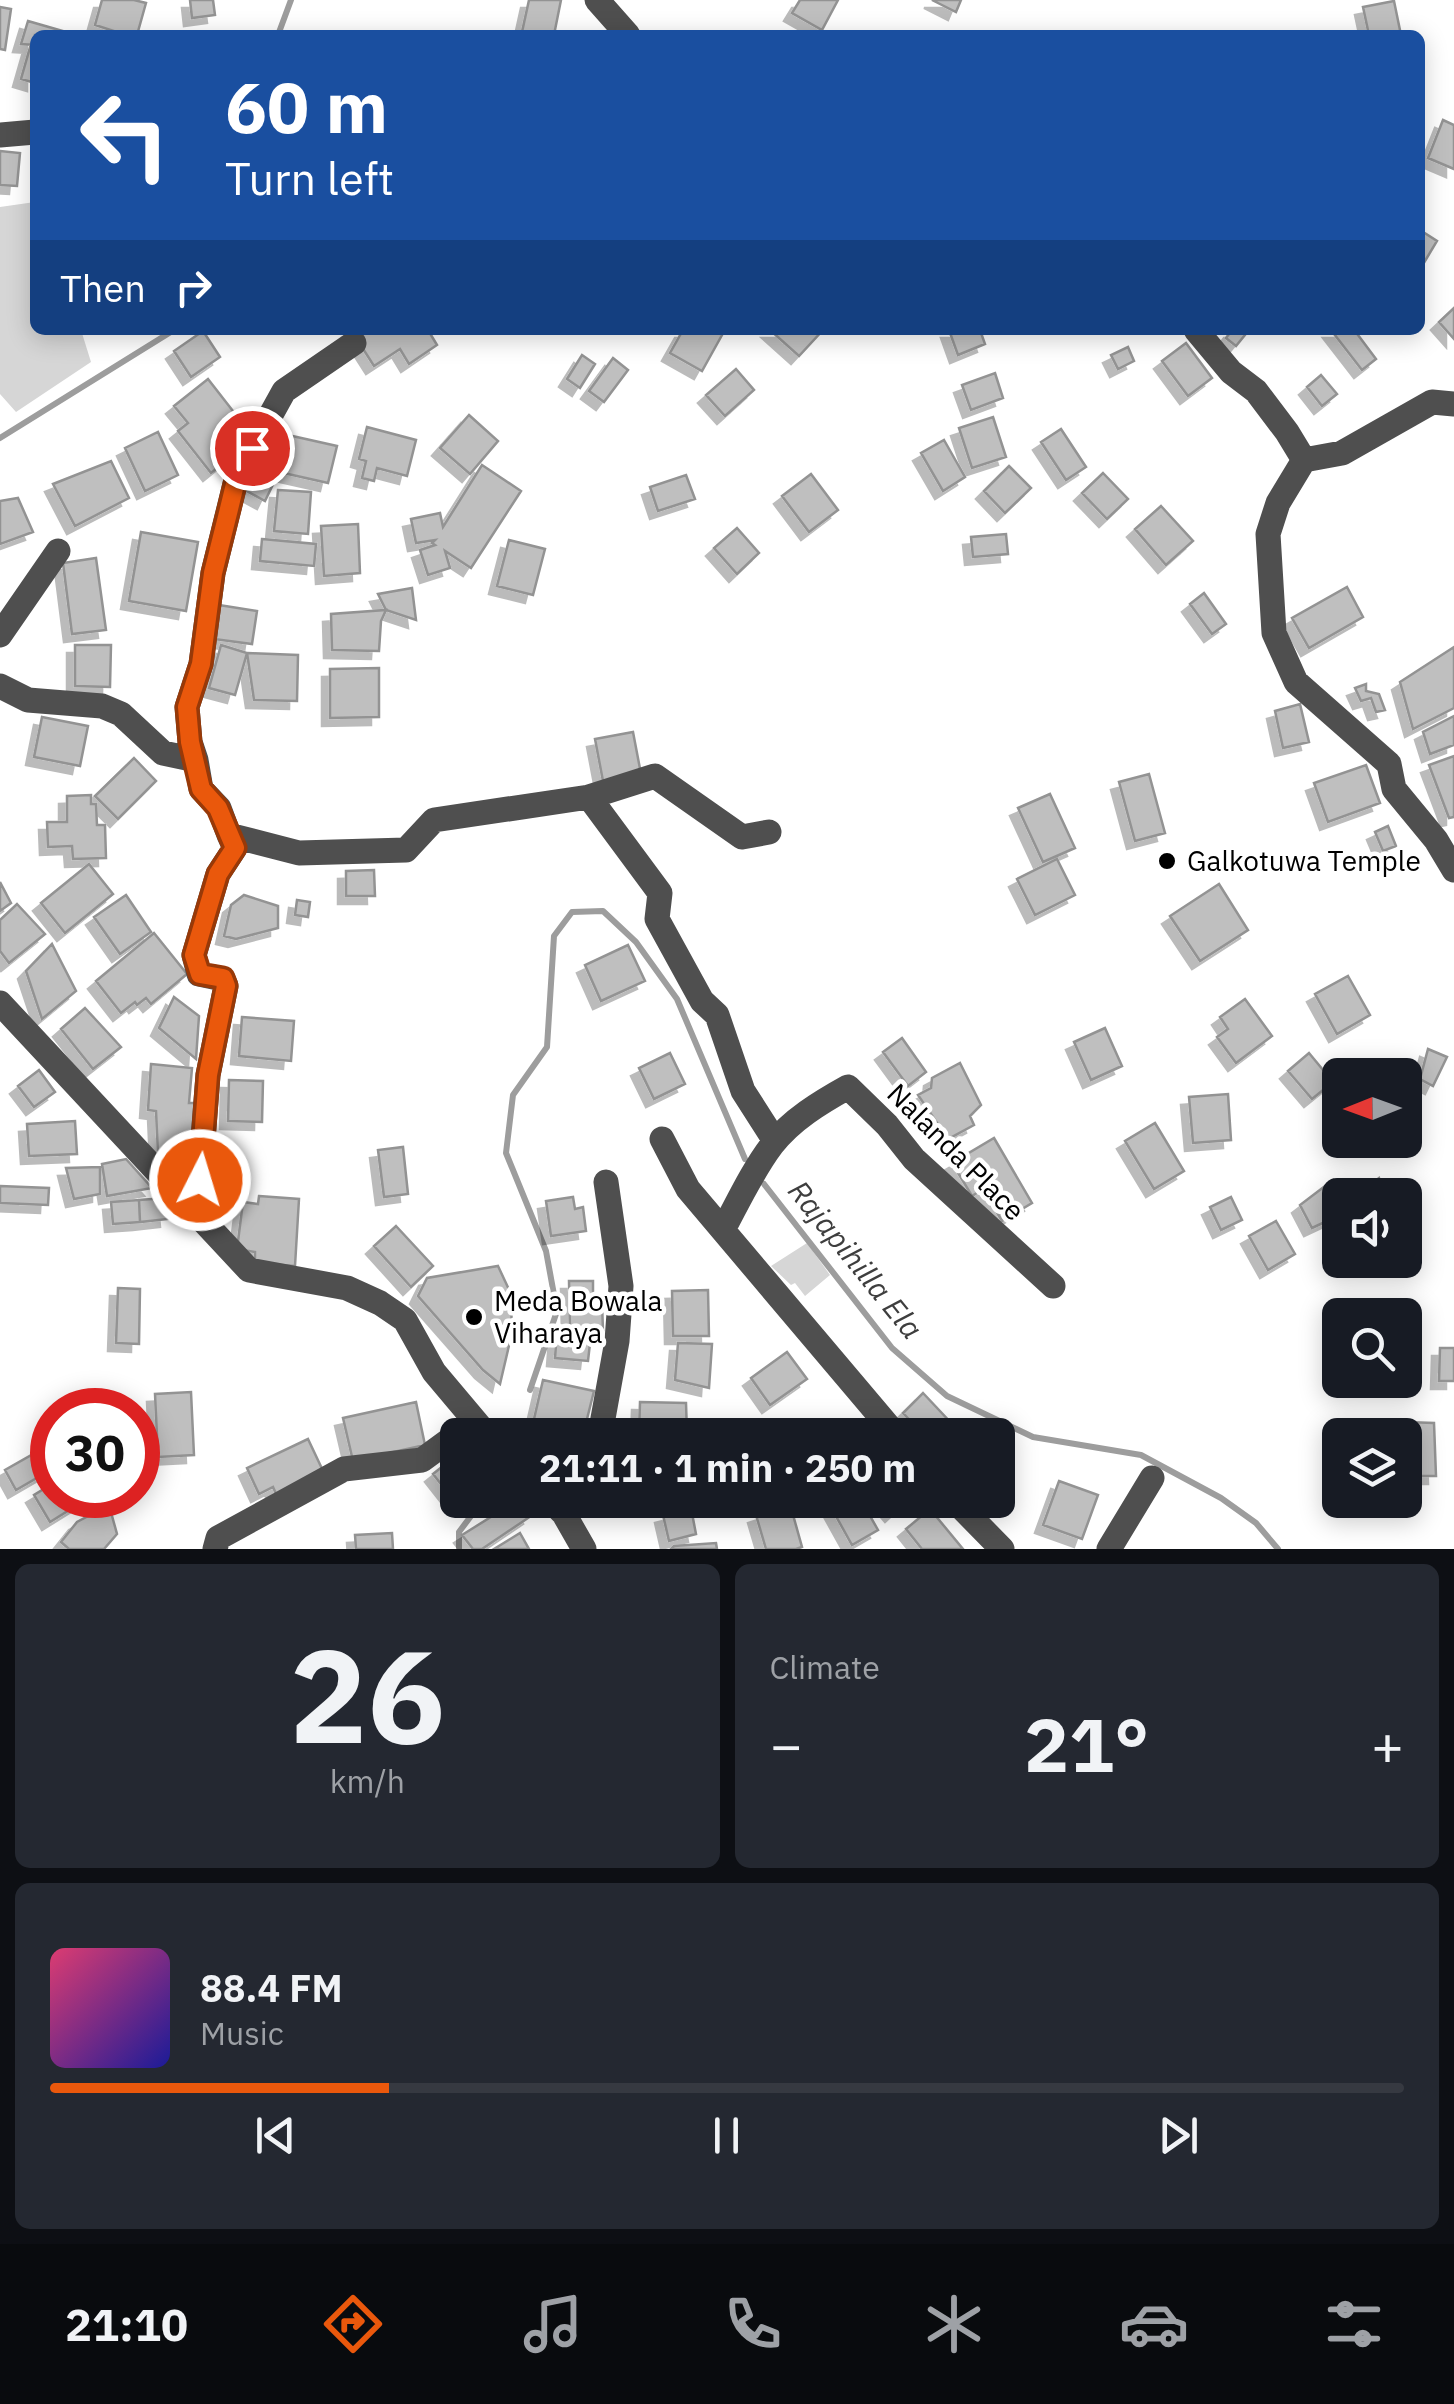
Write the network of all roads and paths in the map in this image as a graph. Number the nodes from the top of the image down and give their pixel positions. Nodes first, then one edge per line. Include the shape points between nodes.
1 (597, 0) edge
2 (624, 30) edge
3 (30, 132) edge
4 (0, 135) edge
5 (1200, 335) edge
6 (354, 343) dead end
7 (1454, 404) edge
8 (1304, 460) junction
9 (58, 551) dead end
10 (0, 635) edge
11 (0, 686) edge
12 (196, 760) junction
13 (590, 796) junction
14 (769, 832) dead end
15 (229, 835) junction
16 (1454, 870) edge
17 (0, 1003) edge
18 (662, 1139) dead end
19 (774, 1141) junction
20 (606, 1182) dead end
21 (197, 1216) junction
22 (724, 1228) junction
23 (1053, 1286) dead end
24 (472, 1418) edge
25 (603, 1418) edge
26 (882, 1418) edge
27 (440, 1451) edge
28 (1152, 1478) dead end
29 (568, 1518) edge
30 (972, 1518) edge
31 (216, 1549) edge
32 (584, 1549) edge
33 (1002, 1549) edge
34 (1109, 1549) edge

1 - 2 street
3 - 4 street
5 - 8 street via 1256,391
6 - 12 street via 284,391 237,476 187,707
7 - 8 street via 1432,402 1342,453
8 - 16 street via 1268,534 1274,633 1296,682 1390,764 1394,789
9 - 10 street
11 - 12 street via 28,700 102,706 121,714 163,753
12 - 15 street via 201,789
13 - 14 street via 655,776 742,837
13 - 15 street via 434,820 406,850 299,853
13 - 19 street via 660,893 657,919 702,1002 717,1015 743,1091
15 - 21 street via 235,848 218,874 194,955 200,974 223,978 226,986 208,1075
17 - 21 street
18 - 22 street via 688,1189
19 - 22 street, Nalanda Place
19 - 23 street, Nalanda Place via 848,1087 914,1159
20 - 25 street via 621,1286
21 - 24 street via 249,1270 347,1288 405,1320 434,1372
22 - 26 street
27 - 31 street via 422,1460 344,1470 218,1538
28 - 34 street
29 - 32 street
30 - 33 street

